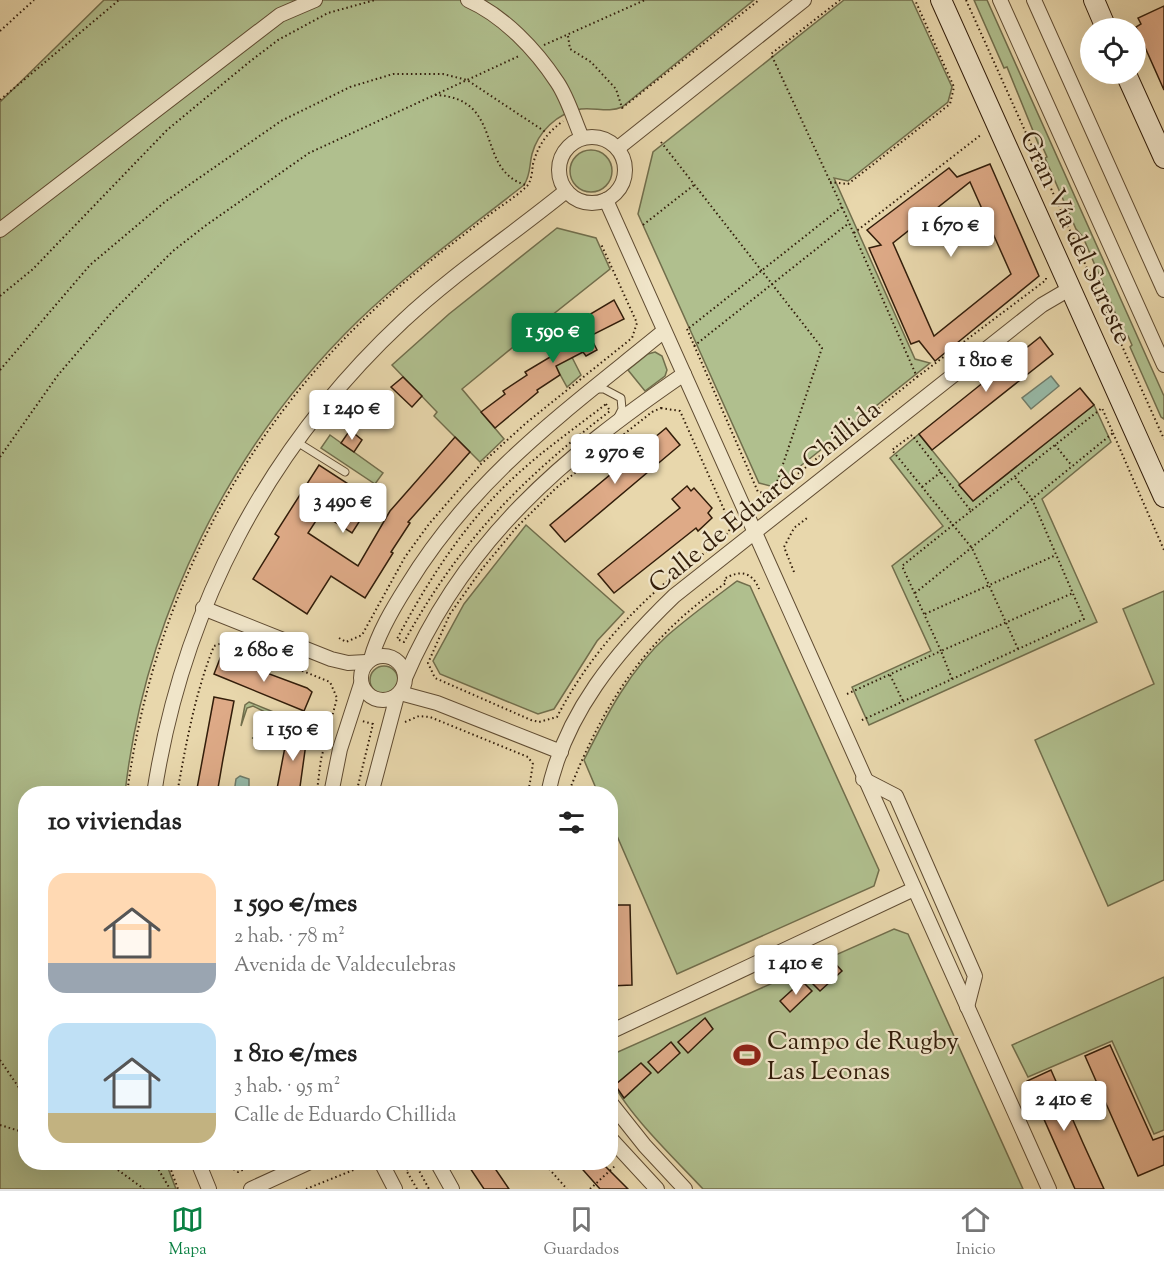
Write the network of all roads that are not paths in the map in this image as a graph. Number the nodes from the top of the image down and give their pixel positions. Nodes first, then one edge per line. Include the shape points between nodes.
1 (315, 0) edge
2 (468, 0) edge
3 (804, 0) edge
4 (941, 0) edge
5 (1000, 0) edge
6 (1034, 0) edge
7 (1094, 0) edge
8 (1102, 18) edge
9 (1131, 84) edge
10 (582, 138) junction
11 (618, 148) junction
12 (1164, 158) edge
13 (566, 191) junction
14 (606, 200) junction
15 (0, 230) edge
16 (1071, 288) junction
17 (1164, 290) edge
18 (664, 331) junction
19 (1164, 365) edge
20 (684, 374) junction
21 (593, 389) junction
22 (614, 424) junction
23 (295, 441) junction
24 (345, 472) dead end
25 (1164, 497) edge
26 (755, 534) junction
27 (203, 608) junction
28 (331, 659) junction
29 (369, 661) junction
30 (405, 679) junction
31 (361, 683) junction
32 (398, 695) junction
33 (437, 703) junction
34 (561, 752) junction
35 (863, 778) junction
36 (156, 786) edge
37 (333, 786) edge
38 (373, 786) edge
39 (550, 786) edge
40 (914, 889) junction
41 (967, 1007) junction
42 (618, 1028) edge
43 (618, 1112) edge
44 (618, 1147) edge
45 (201, 1170) edge
46 (293, 1170) edge
47 (379, 1170) edge
48 (441, 1170) edge
49 (209, 1189) edge
50 (251, 1189) edge
51 (395, 1189) edge
52 (452, 1189) edge
53 (657, 1189) edge
54 (685, 1189) edge
55 (1049, 1189) edge

1 - 15 street via 280,15
2 - 10 street via 506,24 532,50 558,83
3 - 11 street
4 - 16 street, Gran Vía del Sureste
5 - 19 street, Gran Vía del Sureste
6 - 17 street
7 - 8 street
9 - 12 street
10 - 11 street via 601,137
10 - 13 street via 565,150 560,160 559,171
11 - 14 street via 625,177 615,195
13 - 14 street via 584,202
13 - 23 street via 404,320 337,389
14 - 18 street
16 - 25 street, Gran Vía del Sureste
16 - 26 street, Calle de Eduardo Chillida via 1042,305
18 - 20 street
18 - 21 street
20 - 22 street
20 - 26 street
21 - 22 lane via 604,389 621,398 622,409
21 - 29 street via 518,450 453,519 400,596
22 - 30 street via 525,499 458,578 435,614
23 - 24 lane
23 - 27 street via 236,536
26 - 34 street, Calle de Eduardo Chillida via 674,596 644,625 594,686
26 - 35 street
27 - 28 street
27 - 36 street via 176,686
28 - 29 street via 348,663
28 - 31 street
29 - 30 street via 378,656 393,658 402,665
29 - 31 street via 362,671
30 - 32 street
30 - 33 street
31 - 32 street via 369,696 378,700
31 - 37 street
32 - 33 street
32 - 38 street
33 - 34 street
34 - 39 street, Calle de Eduardo Chillida
35 - 40 street
35 - 41 street via 896,796 975,976
40 - 41 street
40 - 42 street
41 - 55 street
43 - 54 street
44 - 53 street
45 - 49 street
46 - 50 street
47 - 51 street
48 - 52 street

